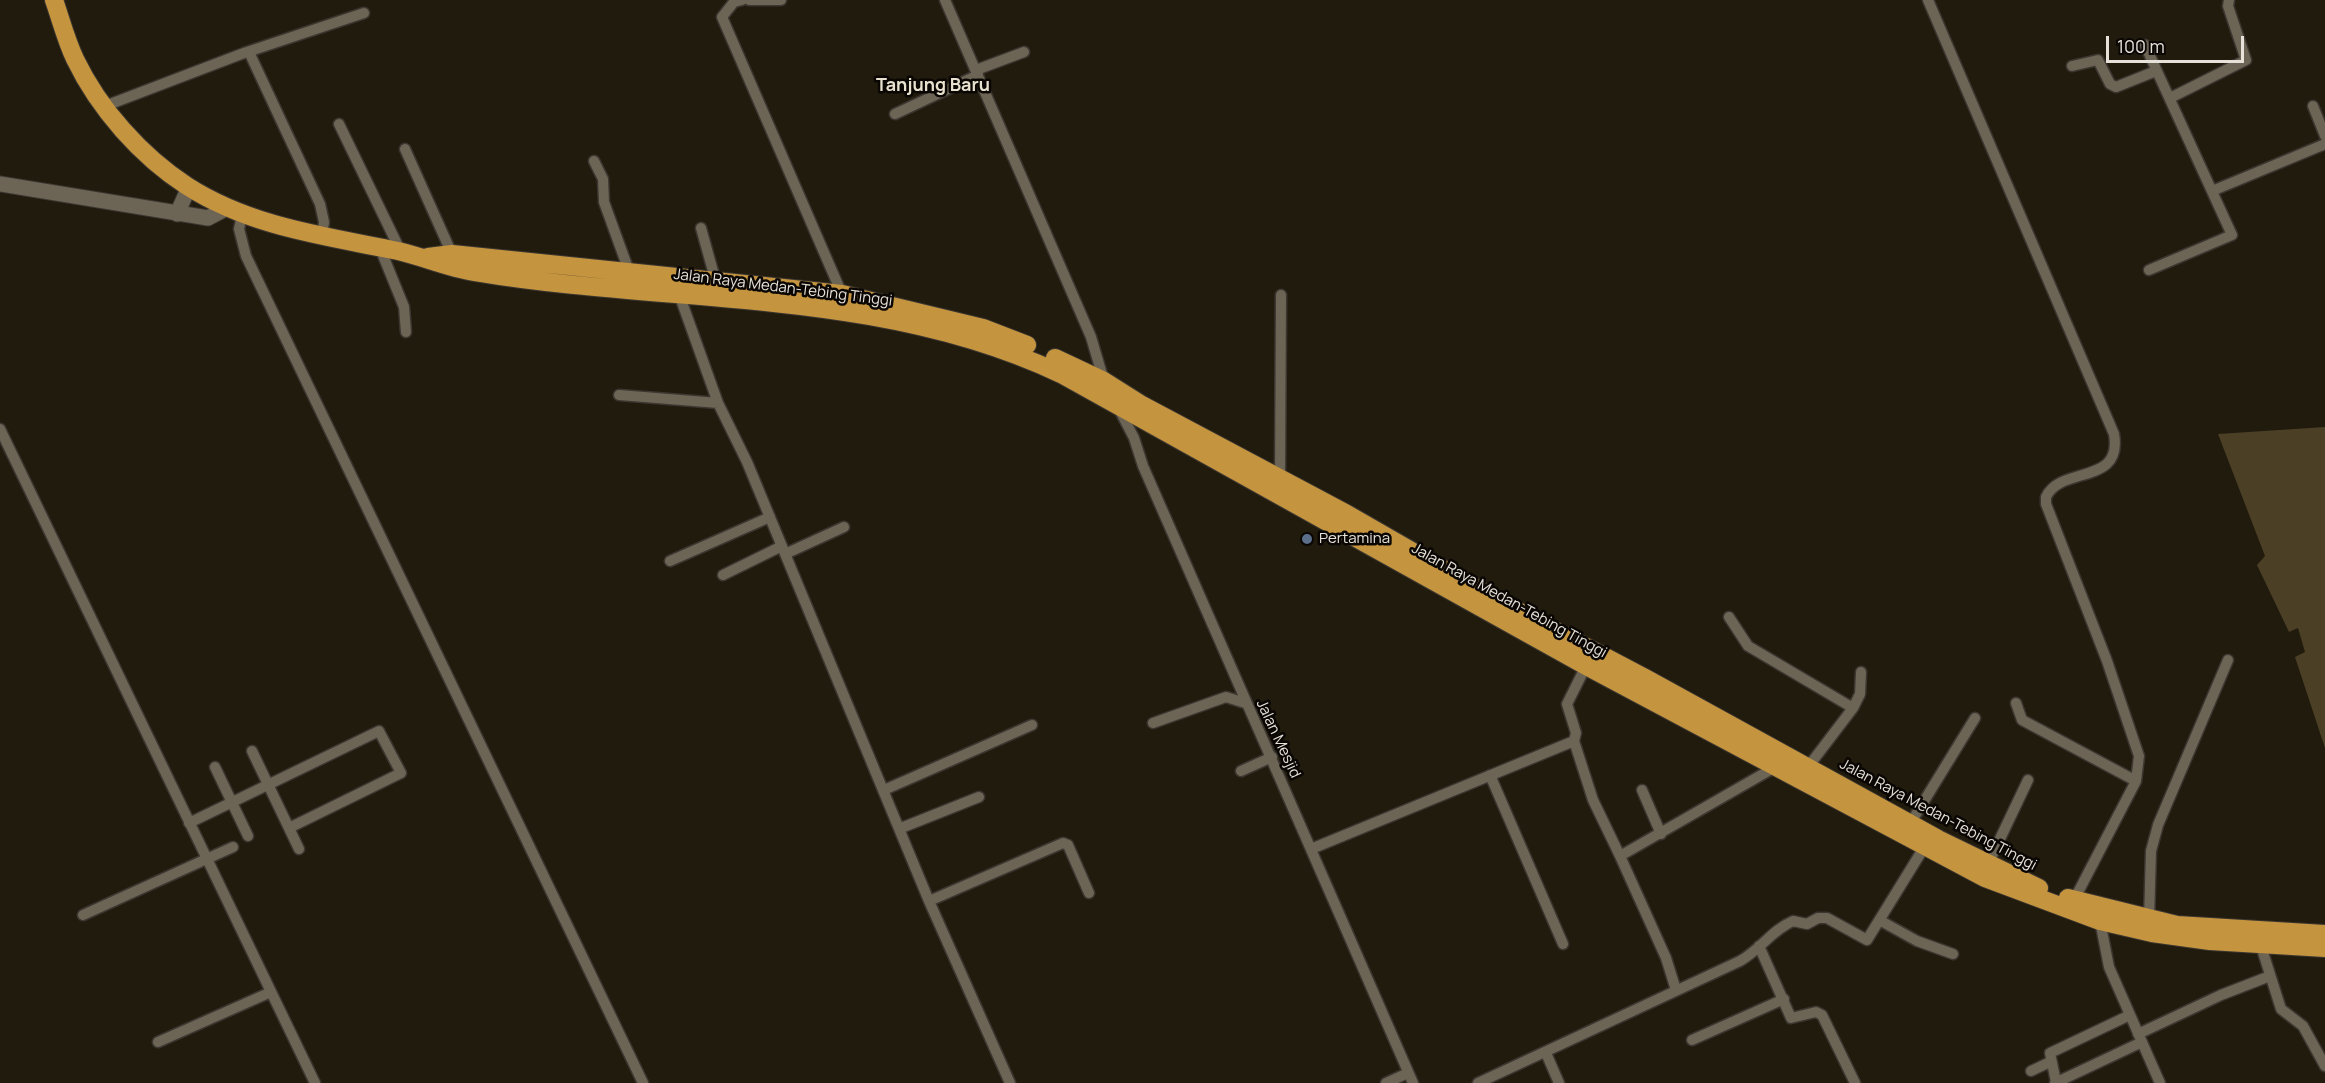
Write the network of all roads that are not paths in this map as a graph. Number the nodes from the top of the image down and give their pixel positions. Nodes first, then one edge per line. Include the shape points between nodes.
1 (54, 0) edge
2 (742, 0) edge
3 (749, 0) edge
4 (781, 0) edge
5 (945, 0) edge
6 (1928, 0) edge
7 (2229, 0) edge
8 (364, 13) dead end
9 (2145, 45) dead end
10 (249, 52) junction
11 (1024, 52) dead end
12 (2072, 66) dead end
13 (2156, 70) junction
14 (976, 72) junction
15 (2170, 98) junction
16 (105, 106) junction
17 (2313, 106) dead end
18 (896, 114) dead end
19 (339, 124) dead end
20 (2325, 136) edge
21 (2325, 144) edge
22 (405, 149) dead end
23 (594, 161) dead end
24 (0, 184) edge
25 (189, 187) junction
26 (2212, 191) junction
27 (234, 211) junction
28 (177, 214) junction
29 (700, 228) dead end
30 (322, 237) junction
31 (380, 248) junction
32 (401, 252) junction
33 (452, 254) junction
34 (423, 257) junction
35 (2149, 270) dead end
36 (629, 271) junction
37 (716, 282) junction
38 (679, 294) junction
39 (842, 294) junction
40 (1281, 295) dead end
41 (406, 332) dead end
42 (1104, 381) junction
43 (619, 395) dead end
44 (718, 403) junction
45 (1118, 408) junction
46 (0, 429) edge
47 (1280, 479) junction
48 (770, 517) junction
49 (844, 527) dead end
50 (783, 550) junction
51 (670, 561) dead end
52 (723, 575) dead end
53 (1729, 617) dead end
54 (2228, 660) dead end
55 (1587, 666) junction
56 (1861, 672) dead end
57 (1639, 683) junction
58 (1245, 703) junction
59 (2016, 703) dead end
60 (1853, 708) junction
61 (1975, 718) dead end
62 (1153, 723) dead end
63 (1032, 725) dead end
64 (1574, 741) junction
65 (252, 751) dead end
66 (1272, 757) junction
67 (1777, 766) junction
68 (215, 767) dead end
69 (1808, 767) junction
70 (1241, 771) dead end
71 (1490, 775) junction
72 (2028, 780) dead end
73 (2136, 781) junction
74 (268, 785) junction
75 (884, 790) junction
76 (1642, 790) dead end
77 (979, 797) dead end
78 (232, 802) junction
79 (189, 823) junction
80 (1910, 824) junction
81 (289, 828) junction
82 (901, 828) junction
83 (1661, 834) junction
84 (249, 836) dead end
85 (1925, 846) junction
86 (233, 847) dead end
87 (299, 849) dead end
88 (1311, 849) junction
89 (1620, 856) junction
90 (207, 860) junction
91 (1988, 864) junction
92 (1089, 893) dead end
93 (929, 901) junction
94 (2071, 905) junction
95 (83, 915) dead end
96 (2149, 920) junction
97 (1881, 921) junction
98 (2100, 921) junction
99 (2325, 934) edge
100 (1563, 944) dead end
101 (1759, 946) junction
102 (2260, 946) junction
103 (2325, 948) edge
104 (1953, 954) dead end
105 (2270, 976) junction
106 (1676, 990) junction
107 (271, 992) junction
108 (1784, 999) junction
109 (2130, 1015) junction
110 (2140, 1038) junction
111 (1692, 1040) dead end
112 (158, 1042) dead end
113 (1546, 1053) junction
114 (2050, 1062) junction
115 (2325, 1066) edge
116 (2031, 1071) dead end
117 (1411, 1078) edge
118 (315, 1083) edge
119 (643, 1083) edge
120 (1010, 1083) edge
121 (1386, 1083) edge
122 (1478, 1083) edge
123 (1559, 1083) edge
124 (1855, 1083) edge
125 (2056, 1083) edge
126 (2160, 1083) edge

1 - 16 highway, Jalan Raya Medan-Tebing Tinggi via 75,60
2 - 39 street via 734,2 722,18
3 - 4 street
5 - 14 street
6 - 73 street via 2114,435 2112,460 2055,487 2046,504 2137,746
7 - 15 street via 2246,60
8 - 10 street
9 - 13 street
10 - 16 street
10 - 30 street via 320,204
11 - 14 street
12 - 13 street via 2098,60 2112,87
13 - 15 street
14 - 18 street
14 - 42 street via 1091,337
15 - 26 street
16 - 25 highway, Jalan Raya Medan-Tebing Tinggi via 151,158
17 - 20 street
19 - 32 street
21 - 26 street
22 - 33 street
23 - 36 street via 603,179 604,202
24 - 28 street
25 - 27 highway, Jalan Raya Medan-Tebing Tinggi
25 - 28 street
26 - 35 street via 2232,236
27 - 28 street via 208,218
27 - 30 highway, Jalan Raya Medan-Tebing Tinggi
27 - 119 street via 246,256
29 - 37 street
30 - 31 highway, Jalan Raya Medan-Tebing Tinggi
31 - 32 highway, Jalan Raya Medan-Tebing Tinggi
31 - 41 street via 404,307
32 - 34 highway, Jalan Raya Medan-Tebing Tinggi
33 - 34 highway, Jalan Raya Medan-Tebing Tinggi
33 - 36 highway, Jalan Raya Medan-Tebing Tinggi
34 - 38 highway, Jalan Raya Medan-Tebing Tinggi via 477,273
36 - 37 highway, Jalan Raya Medan-Tebing Tinggi
37 - 39 highway, Jalan Raya Medan-Tebing Tinggi
38 - 44 street
38 - 45 highway, Jalan Raya Medan-Tebing Tinggi via 831,309 943,331 1026,357
39 - 42 highway, Jalan Raya Medan-Tebing Tinggi via 983,328
40 - 47 street
42 - 47 highway, Jalan Raya Medan-Tebing Tinggi
43 - 44 street
44 - 48 street
45 - 55 highway, Jalan Raya Medan-Tebing Tinggi via 1334,523
45 - 58 street, Jalan Mesjid
46 - 79 street
47 - 57 highway, Jalan Raya Medan-Tebing Tinggi via 1357,519
48 - 50 street
48 - 51 street
49 - 50 street
50 - 52 street
50 - 75 street
53 - 60 street via 1749,646
54 - 96 street via 2158,825 2151,851
55 - 57 highway, Jalan Raya Medan-Tebing Tinggi
55 - 64 street via 1567,704
56 - 60 street via 1860,694
57 - 67 highway, Jalan Raya Medan-Tebing Tinggi
57 - 69 highway, Jalan Raya Medan-Tebing Tinggi
58 - 62 street via 1226,697
58 - 66 street, Jalan Mesjid
59 - 73 street via 2022,720
60 - 69 street
61 - 80 street
63 - 75 street
64 - 71 street
64 - 89 street via 1593,800
65 - 74 street
66 - 70 street
66 - 88 street, Jalan Mesjid
67 - 83 street
67 - 85 highway, Jalan Raya Medan-Tebing Tinggi
68 - 78 street
69 - 80 highway, Jalan Raya Medan-Tebing Tinggi
71 - 88 street
71 - 100 street
72 - 91 street
73 - 94 street
74 - 78 street
74 - 81 street
74 - 81 street via 379,731 401,773
75 - 82 street
76 - 83 street
77 - 82 street
78 - 79 street
78 - 84 street
79 - 90 street
80 - 91 highway, Jalan Raya Medan-Tebing Tinggi
81 - 87 street
82 - 93 street
83 - 89 street
85 - 94 highway, Jalan Raya Medan-Tebing Tinggi via 1985,879
85 - 97 street
86 - 90 street
88 - 117 street, Jalan Mesjid
89 - 106 street via 1666,958
90 - 95 street
90 - 107 street
91 - 94 highway, Jalan Raya Medan-Tebing Tinggi
92 - 93 street via 1068,845 1063,843
93 - 120 street
94 - 96 highway, Jalan Raya Medan-Tebing Tinggi
94 - 98 highway, Jalan Raya Medan-Tebing Tinggi
96 - 99 highway, Jalan Raya Medan-Tebing Tinggi via 2225,930
97 - 101 street via 1867,940 1827,918 1807,924 1793,921
97 - 104 street via 1917,941
98 - 102 highway, Jalan Raya Medan-Tebing Tinggi via 2152,933
98 - 109 street via 2105,952
101 - 106 street via 1740,961
101 - 108 street
102 - 103 highway, Jalan Raya Medan-Tebing Tinggi
102 - 105 street
105 - 110 street via 2221,995
105 - 115 street via 2281,1009 2303,1026
106 - 113 street
107 - 112 street
107 - 118 street
108 - 111 street
108 - 124 street via 1793,1020 1816,1012 1822,1015
109 - 110 street
109 - 114 street via 2050,1053
110 - 125 street
110 - 126 street
113 - 122 street
113 - 123 street
114 - 116 street
114 - 125 street
117 - 121 street

